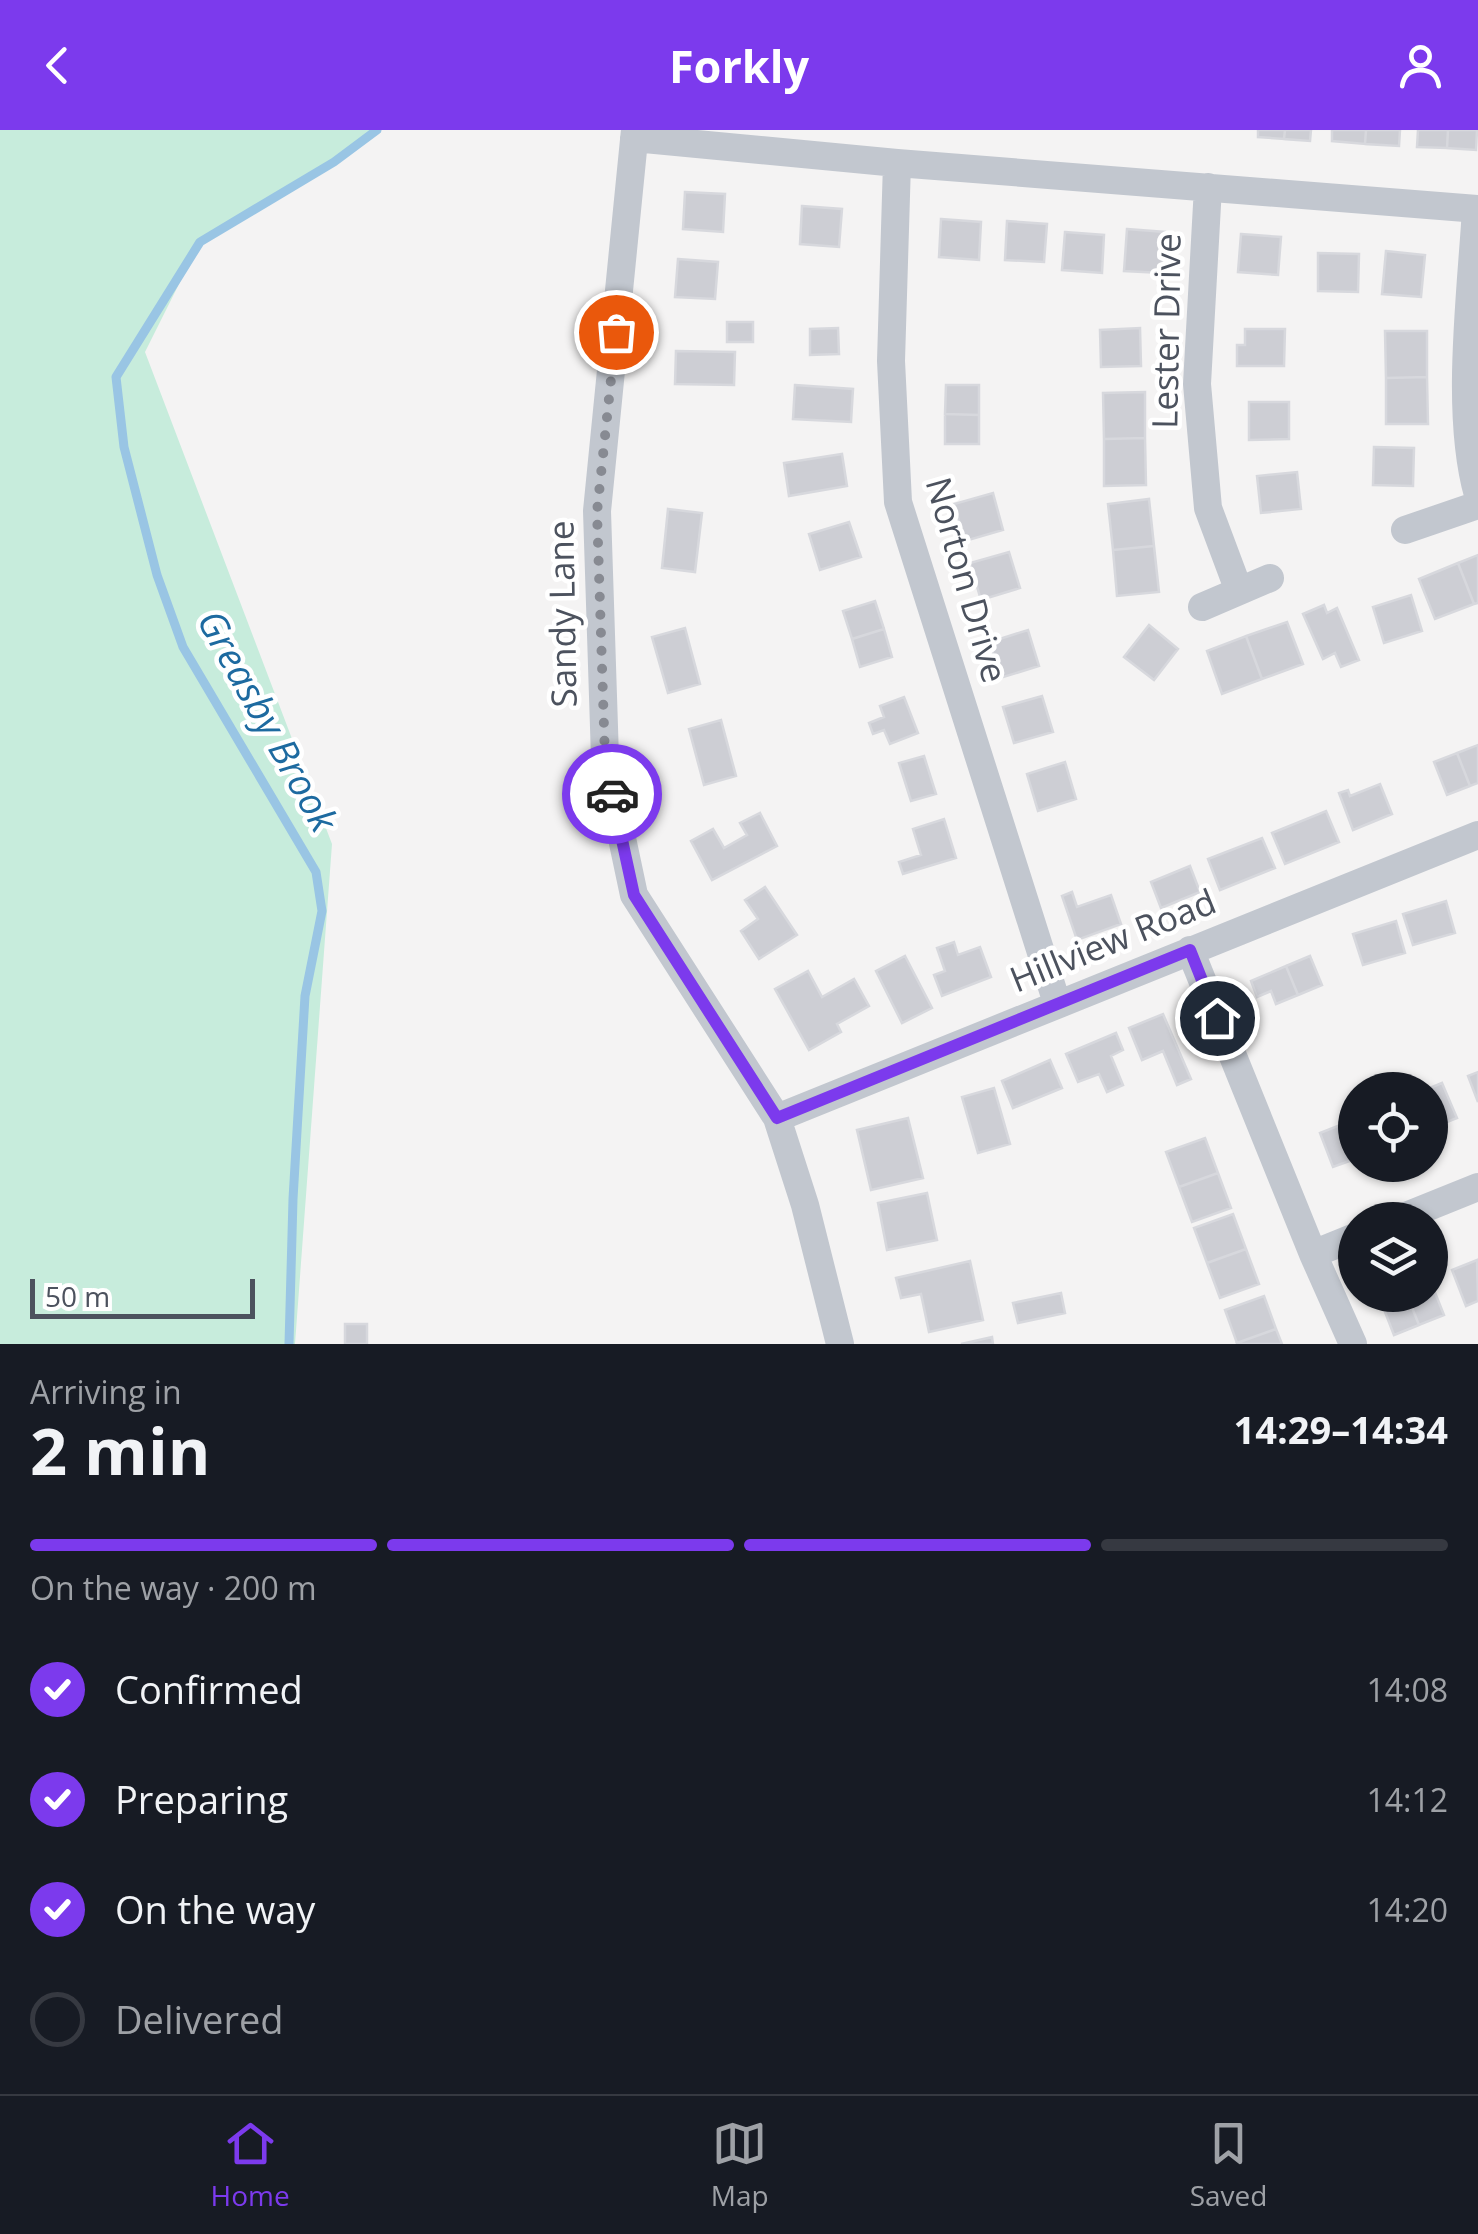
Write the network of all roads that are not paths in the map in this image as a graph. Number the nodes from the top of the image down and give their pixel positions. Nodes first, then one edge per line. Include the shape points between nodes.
1 (635, 134) edge
2 (897, 163) junction
3 (1208, 188) junction
4 (1477, 209) edge
5 (1478, 495) edge
6 (1478, 505) edge
7 (1405, 530) dead end
8 (1270, 578) dead end
9 (1239, 591) junction
10 (1202, 607) dead end
11 (1478, 835) edge
12 (1190, 950) junction
13 (1057, 1004) junction
14 (777, 1118) junction
15 (1478, 1187) edge
16 (1441, 1202) edge
17 (1338, 1244) edge
18 (1313, 1254) junction
19 (840, 1344) edge
20 (1353, 1344) edge

1 - 2 street
1 - 14 street, Sandy Lane via 597,512 605,758 634,895
2 - 3 street
2 - 13 street, Norton Drive via 891,361 898,502
3 - 4 street
3 - 9 street, Lester Drive via 1197,384 1208,508
4 - 5 street via 1467,359 1471,471
6 - 7 street
8 - 9 street
9 - 10 street
11 - 12 street, Hillview Road
12 - 13 street, Hillview Road
12 - 18 street
13 - 14 street, Hillview Road
14 - 19 street, Sandy Lane
15 - 16 street
17 - 18 street
18 - 20 street

